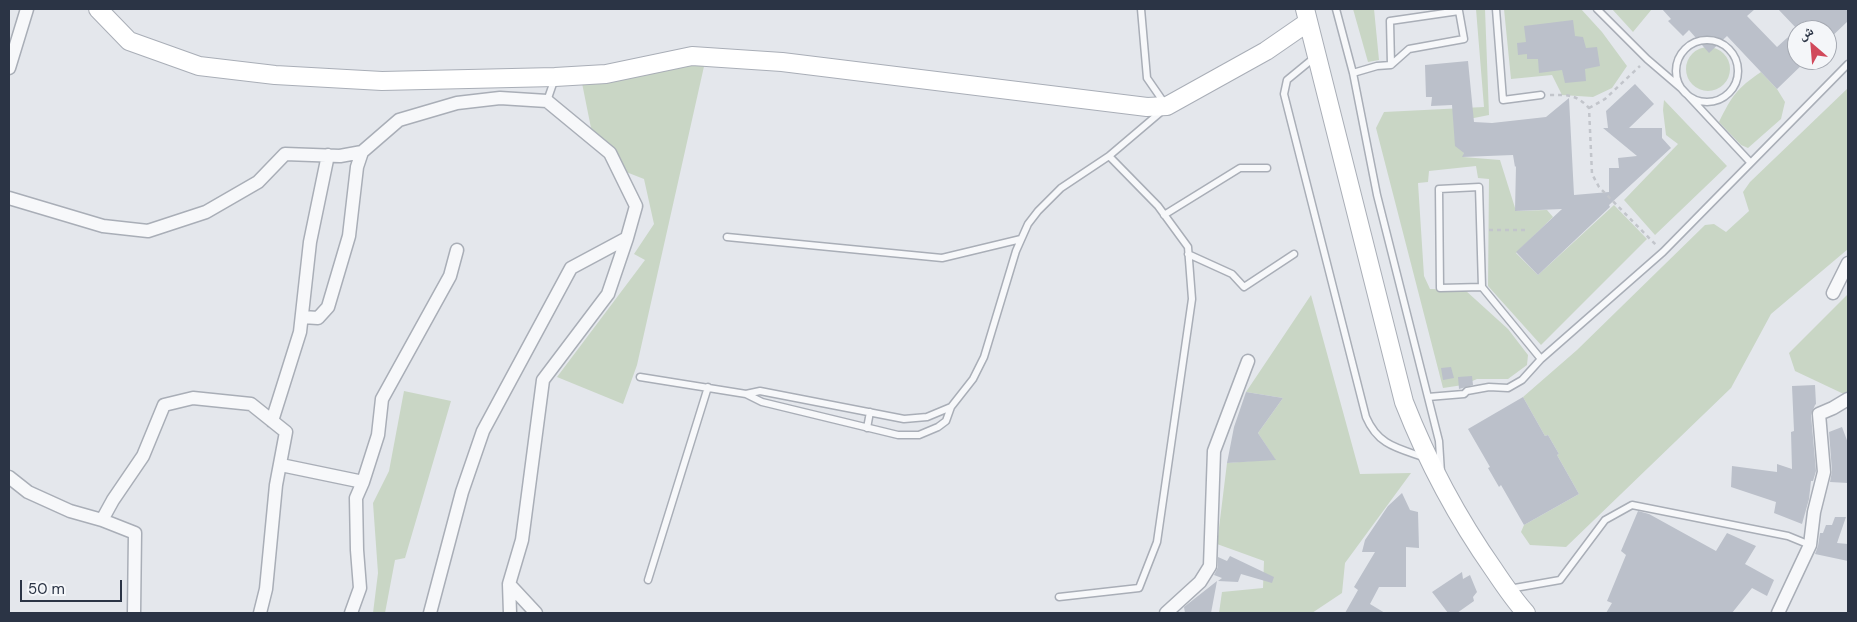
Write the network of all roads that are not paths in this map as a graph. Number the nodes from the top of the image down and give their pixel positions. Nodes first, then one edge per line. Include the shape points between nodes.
1 (27, 9) edge
2 (98, 9) edge
3 (1141, 9) edge
4 (1336, 9) edge
5 (1496, 9) edge
6 (1598, 9) edge
7 (1306, 15) edge
8 (1316, 56) junction
9 (1848, 64) edge
10 (1392, 65) junction
11 (9, 68) edge
12 (1353, 73) junction
13 (555, 77) junction
14 (1682, 89) junction
15 (1541, 95) road end
16 (547, 101) junction
17 (1167, 106) junction
18 (362, 152) junction
19 (328, 155) junction
20 (1109, 156) junction
21 (1750, 162) junction
22 (1267, 168) dead end
23 (9, 198) edge
24 (1164, 215) junction
25 (728, 237) dead end
26 (627, 238) junction
27 (1021, 239) junction
28 (457, 250) dead end
29 (1188, 254) junction
30 (1294, 254) dead end
31 (1848, 263) edge
32 (1482, 287) junction
33 (1833, 293) dead end
34 (302, 317) junction
35 (1541, 359) junction
36 (1248, 361) dead end
37 (640, 376) dead end
38 (708, 387) junction
39 (746, 394) junction
40 (1428, 397) junction
41 (1848, 399) edge
42 (951, 407) junction
43 (870, 412) junction
44 (272, 421) junction
45 (867, 428) junction
46 (1427, 458) junction
47 (281, 466) junction
48 (9, 476) edge
49 (363, 482) junction
50 (1440, 484) junction
51 (102, 520) junction
52 (1810, 545) junction
53 (648, 580) dead end
54 (509, 584) junction
55 (1507, 589) junction
56 (1059, 597) dead end
57 (134, 613) edge
58 (260, 613) edge
59 (352, 613) edge
60 (430, 613) edge
61 (510, 613) edge
62 (536, 613) edge
63 (1166, 613) edge
64 (1526, 613) edge
65 (1778, 613) edge

1 - 11 street
2 - 13 street via 129,42 199,66 382,82
3 - 17 lane via 1146,78
4 - 12 lane
5 - 15 lane via 1503,100
6 - 14 lane
7 - 8 street
7 - 17 street via 1266,51
8 - 46 street via 1404,402
8 - 46 lane via 1287,80 1284,94 1366,418 1387,444
9 - 21 lane
10 - 10 lane via 1409,49 1464,39 1459,11 1390,22
10 - 12 lane
12 - 40 lane via 1377,195
13 - 16 lane
13 - 17 street via 606,74 692,56 782,62 1147,107
14 - 14 lane via 1676,71 1682,52 1689,46 1708,40 1727,47 1734,55 1738,75 1728,94 1714,101 1698,101
14 - 21 lane
16 - 18 street via 500,98 457,103 399,120
16 - 26 street via 610,153 636,206
17 - 20 lane
18 - 19 street
18 - 34 street via 348,236 328,307 318,318
19 - 23 street via 285,154 258,182 206,212 148,231 103,226
19 - 34 street via 310,242
20 - 24 lane
20 - 27 lane via 1049,199
21 - 35 lane via 1663,252
22 - 24 lane via 1240,168
24 - 29 lane via 1188,247
25 - 27 lane via 942,258
26 - 54 street via 608,294 543,380 522,540
26 - 60 street via 571,268 483,431 462,492
27 - 42 lane via 981,363 973,380
28 - 49 street via 450,276 382,399 378,435
29 - 30 lane via 1232,274 1244,287
29 - 56 lane via 1192,299 1157,542 1139,588
31 - 33 street
32 - 32 lane via 1479,187 1439,189 1440,288
32 - 35 lane
34 - 44 street
35 - 40 lane via 1522,380 1508,388 1489,387 1464,394
36 - 63 street via 1214,451 1210,566 1200,582
37 - 38 lane
38 - 39 lane
38 - 53 lane
39 - 43 lane via 760,390
39 - 45 lane via 762,402
40 - 50 lane via 1441,454
41 - 52 street via 1819,414 1824,472
42 - 43 lane via 934,415 912,419
42 - 45 lane via 946,421 919,435 898,435
43 - 45 lane
44 - 47 street via 286,432
44 - 51 street via 251,404 192,398 164,405 144,456
46 - 50 street
47 - 49 street
47 - 58 street via 276,485 266,589
48 - 51 street via 28,492 70,511
49 - 59 street via 356,498 360,588
50 - 55 street via 1469,535
51 - 57 street via 135,534
52 - 55 lane via 1788,536 1632,505 1605,520 1560,580
52 - 65 street
54 - 61 street
54 - 62 street
55 - 64 street

